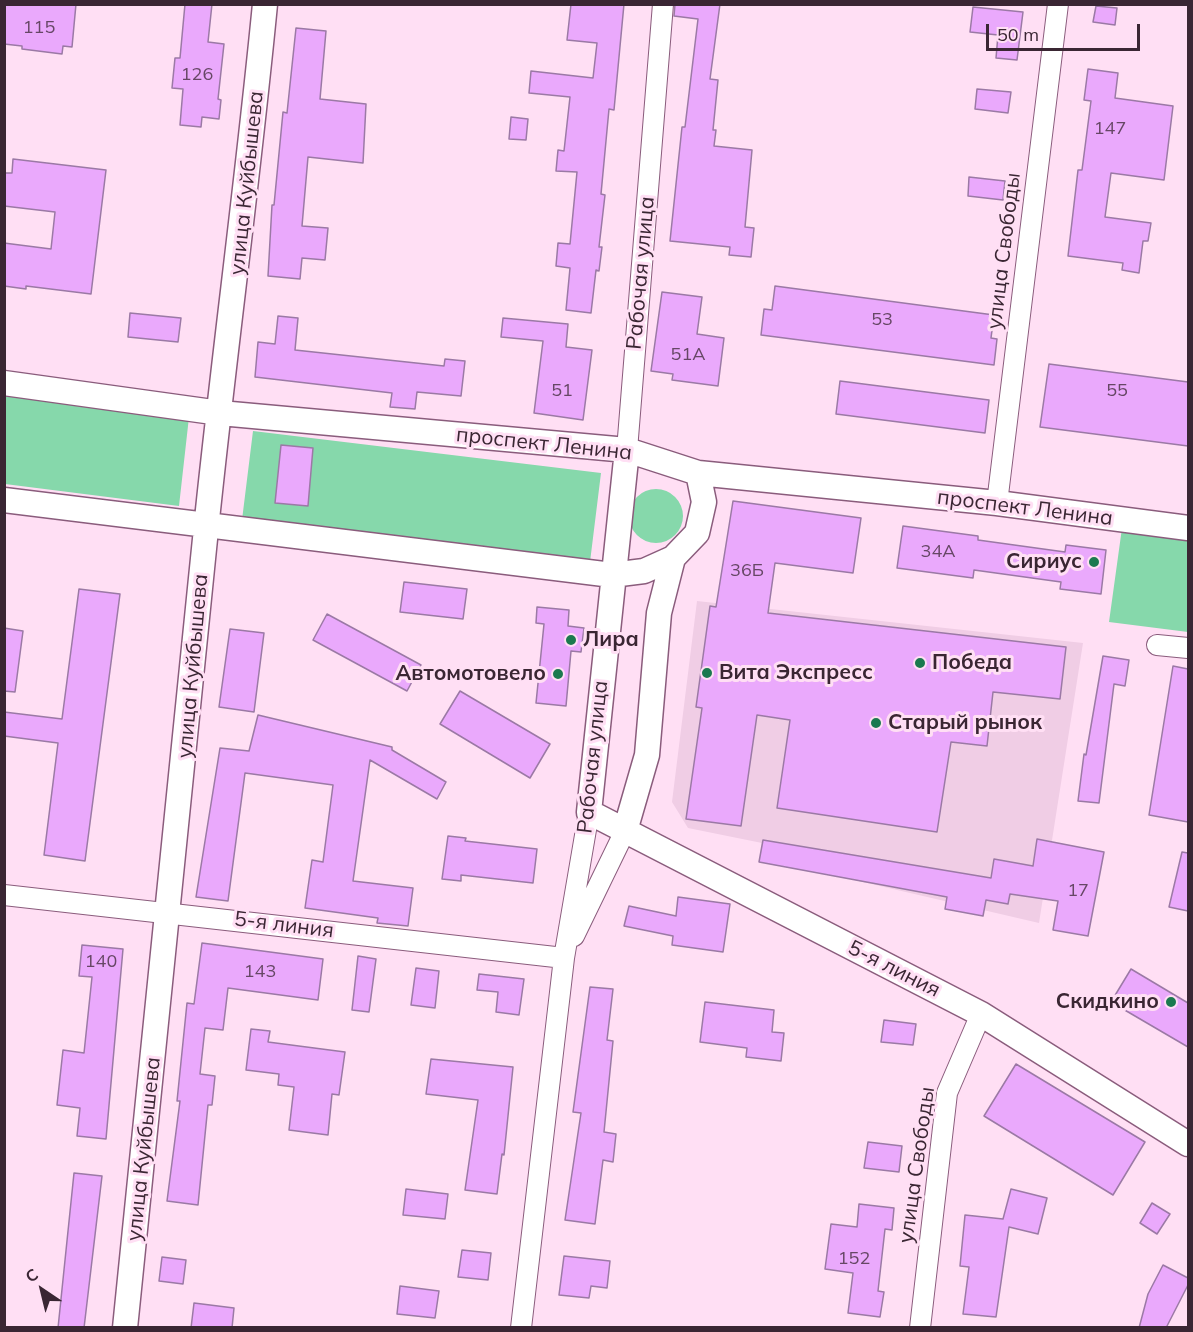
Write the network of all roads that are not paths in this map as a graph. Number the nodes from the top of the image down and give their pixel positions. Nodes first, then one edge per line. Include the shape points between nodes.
1 (265, 4) edge
2 (663, 4) edge
3 (1058, 4) edge
4 (4, 383) edge
5 (220, 413) junction
6 (627, 450) junction
7 (698, 473) junction
8 (4, 500) edge
9 (997, 503) junction
10 (206, 525) junction
11 (1188, 528) edge
12 (673, 558) junction
13 (612, 575) junction
14 (1157, 645) dead end
15 (1188, 648) edge
16 (589, 812) junction
17 (626, 831) junction
18 (4, 895) edge
19 (169, 912) junction
20 (564, 958) junction
21 (981, 1014) junction
22 (1188, 1144) edge
23 (124, 1328) edge
24 (521, 1328) edge
25 (920, 1328) edge

1 - 5 street, улица Куйбышева
2 - 6 street, Рабочая улица
3 - 9 street, улица Свободы
4 - 5 street, проспект Ленина
5 - 6 street, проспект Ленина
5 - 10 street, улица Куйбышева
6 - 7 street, проспект Ленина
6 - 13 street, Рабочая улица
7 - 9 street, проспект Ленина
7 - 12 street via 704,502 697,533
8 - 10 street
9 - 11 street, проспект Ленина
10 - 13 street
10 - 19 street, улица Куйбышева
12 - 13 street via 644,571
12 - 17 street via 659,613 647,755
13 - 16 street, Рабочая улица
14 - 15 street
16 - 17 street, 5-я линия
16 - 20 street, Рабочая улица
17 - 20 street
17 - 21 street, 5-я линия
18 - 19 street, 5-я линия
19 - 20 street, 5-я линия
19 - 23 street, улица Куйбышева
20 - 24 street, Рабочая улица
21 - 22 street, 5-я линия
21 - 25 street, улица Свободы via 947,1093

